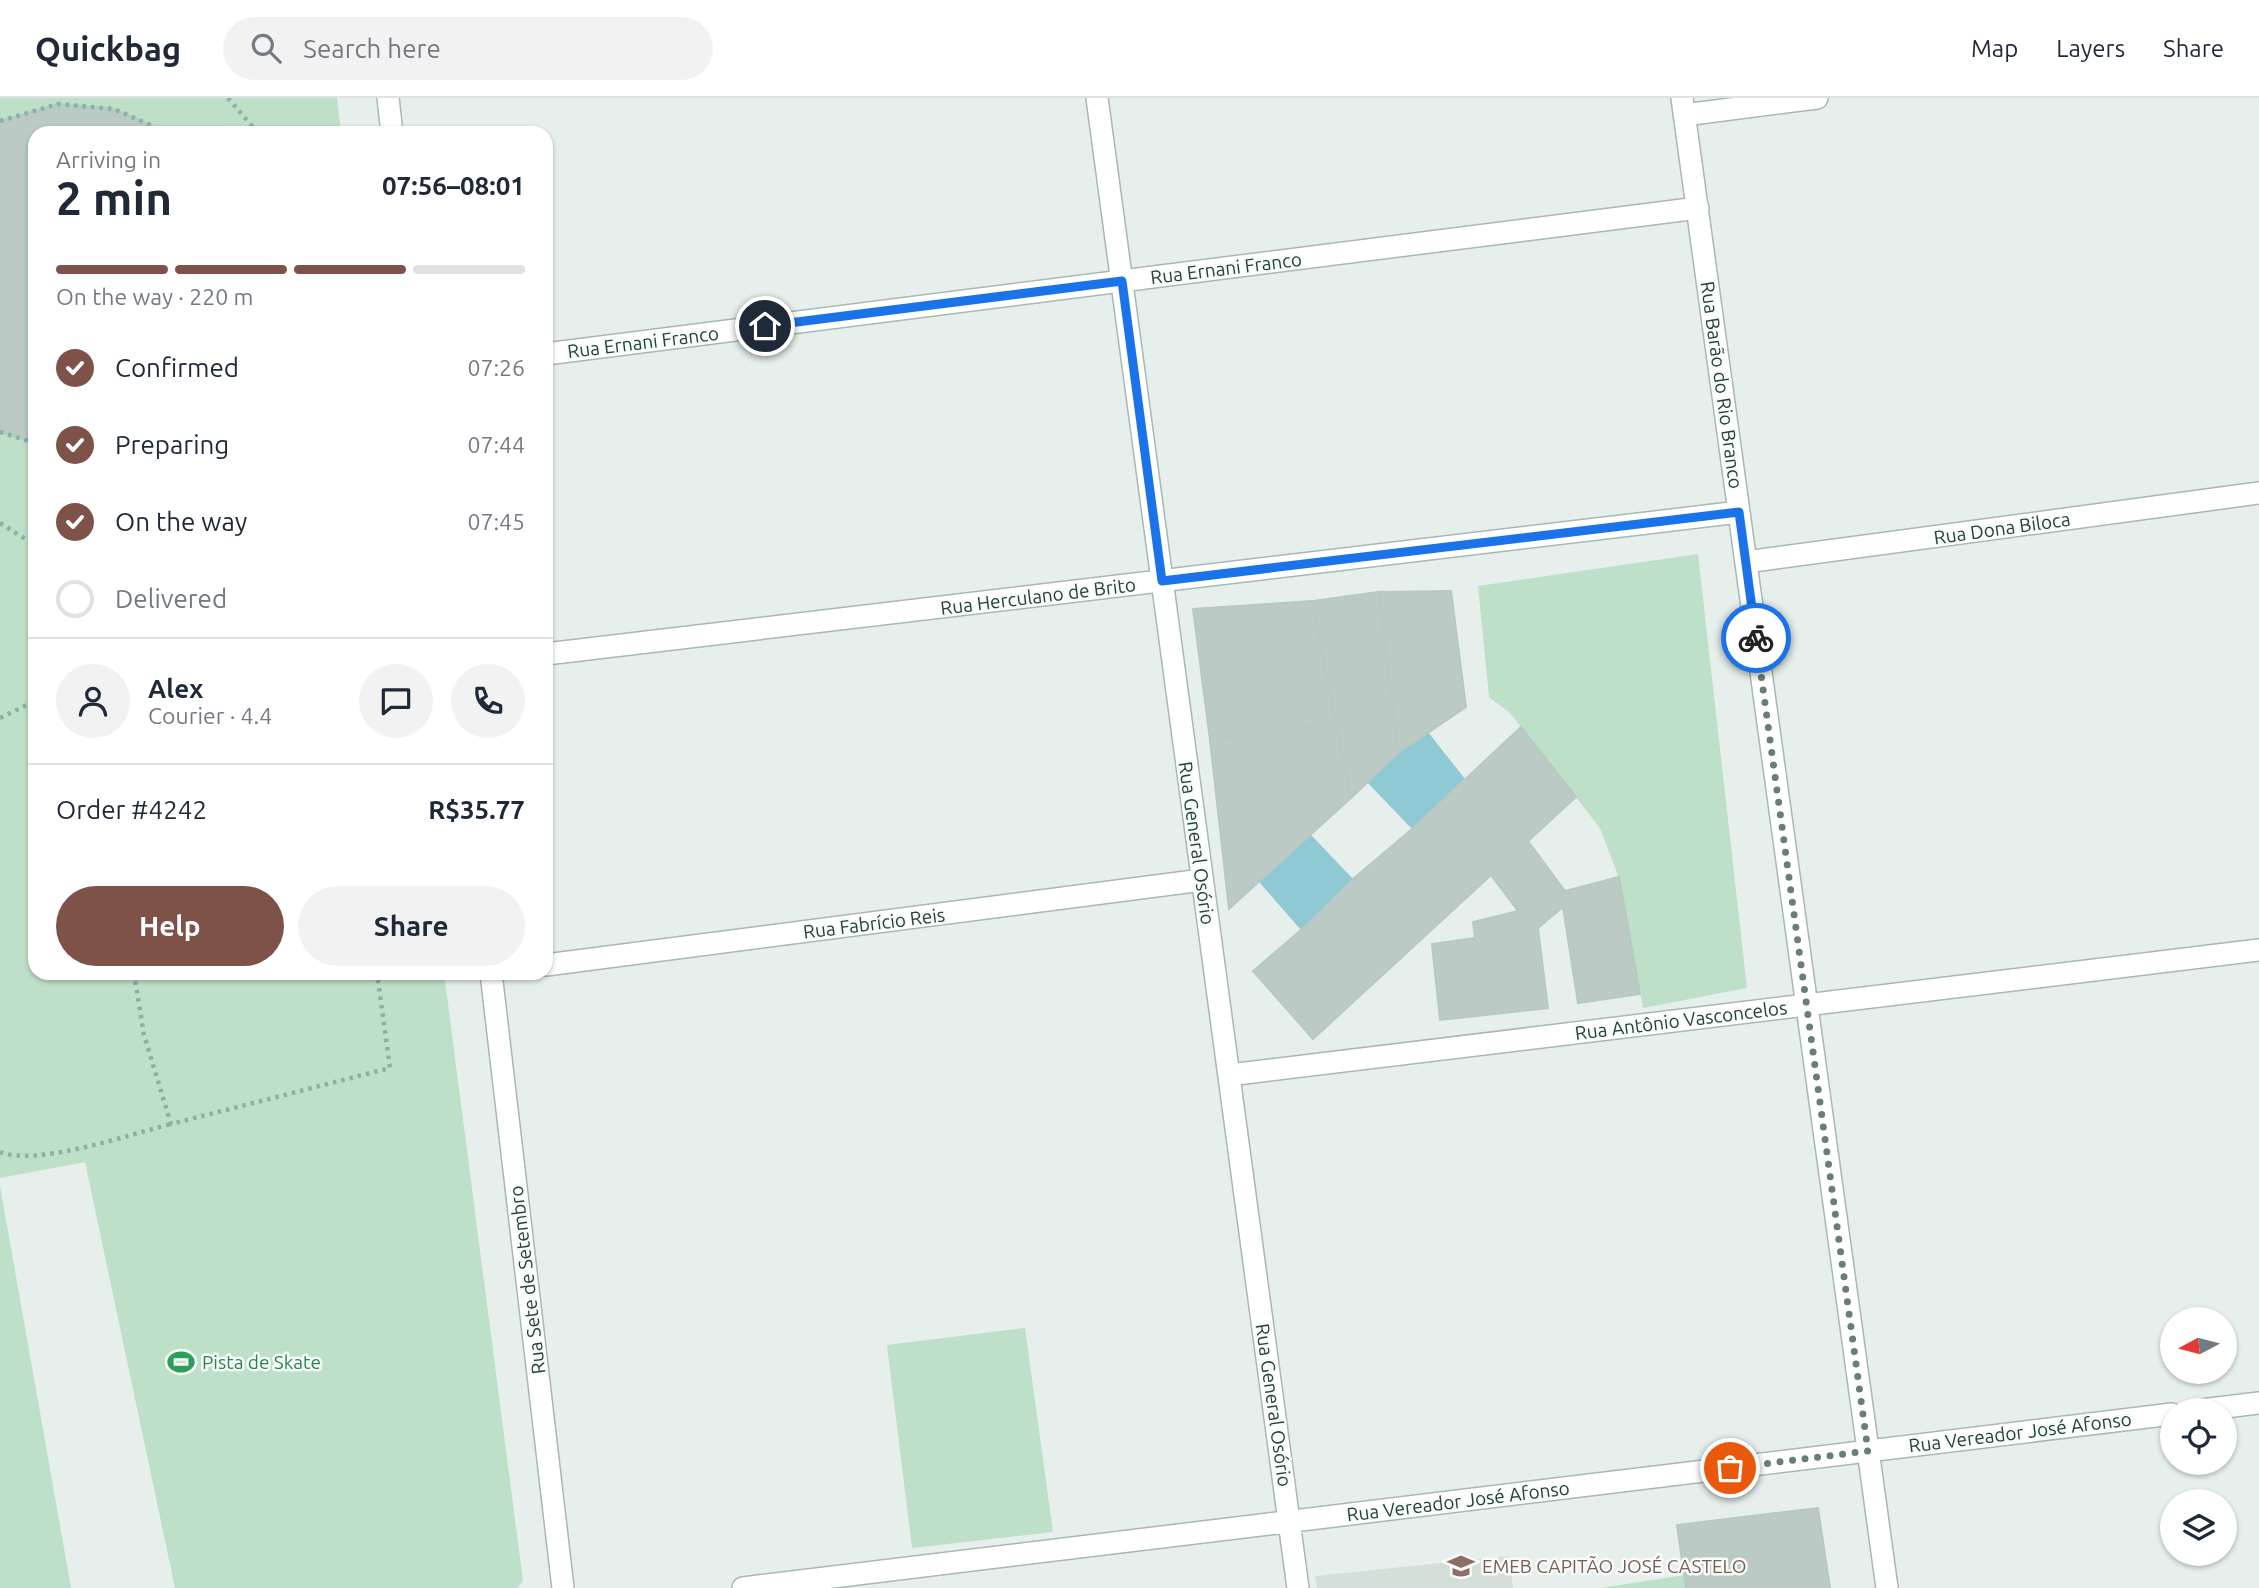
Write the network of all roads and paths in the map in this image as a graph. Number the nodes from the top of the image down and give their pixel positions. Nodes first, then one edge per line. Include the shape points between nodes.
1 (228, 98) edge
2 (388, 98) edge
3 (1097, 98) edge
4 (1817, 98) edge
5 (1683, 107) edge
6 (0, 121) edge
7 (152, 126) edge
8 (252, 126) edge
9 (392, 126) edge
10 (1698, 208) junction
11 (1122, 281) junction
12 (553, 353) edge
13 (0, 432) edge
14 (28, 441) edge
15 (2259, 493) edge
16 (1739, 512) junction
17 (0, 523) edge
18 (28, 541) edge
19 (1746, 562) junction
20 (1162, 581) junction
21 (553, 653) edge
22 (28, 704) edge
23 (0, 718) edge
24 (1202, 880) junction
25 (2259, 950) edge
26 (553, 964) edge
27 (135, 980) edge
28 (378, 980) edge
29 (492, 980) edge
30 (1807, 1005) junction
31 (1229, 1075) junction
32 (171, 1124) junction
33 (0, 1152) edge
34 (2259, 1404) edge
35 (2237, 1406) edge
36 (2160, 1415) edge
37 (1868, 1451) junction
38 (1289, 1521) junction
39 (563, 1588) edge
40 (743, 1588) edge
41 (1298, 1588) edge
42 (1887, 1588) edge

1 - 8 path
2 - 9 street
3 - 11 street, Rua General Osório
4 - 5 street
5 - 10 street, Rua Barão do Rio Branco
6 - 7 path via 58,104 114,109
10 - 11 street, Rua Ernani Franco
10 - 16 street, Rua Barão do Rio Branco
11 - 12 street, Rua Ernani Franco
11 - 20 street, Rua General Osório
13 - 14 path
15 - 19 street, Rua Dona Biloca
16 - 19 street, Rua Barão do Rio Branco
16 - 20 street, Rua Herculano de Brito
17 - 18 path
19 - 30 street, Rua Barão do Rio Branco
20 - 21 street, Rua Herculano de Brito
20 - 24 street, Rua General Osório
22 - 23 path
24 - 26 street, Rua Fabrício Reis
24 - 31 street, Rua General Osório
25 - 30 street, Rua Antônio Vasconcelos
27 - 32 path via 144,1035
28 - 32 path via 390,1068
29 - 39 street, Rua Sete de Setembro
30 - 31 street, Rua Antônio Vasconcelos
30 - 37 street, Rua Barão do Rio Branco
31 - 38 street, Rua General Osório
32 - 33 path via 58,1153 11,1157
34 - 35 street
36 - 37 street, Rua Vereador José Afonso
37 - 38 street, Rua Vereador José Afonso
37 - 42 street, Rua Barão do Rio Branco
38 - 40 street, Rua Vereador José Afonso
38 - 41 street, Rua General Osório

